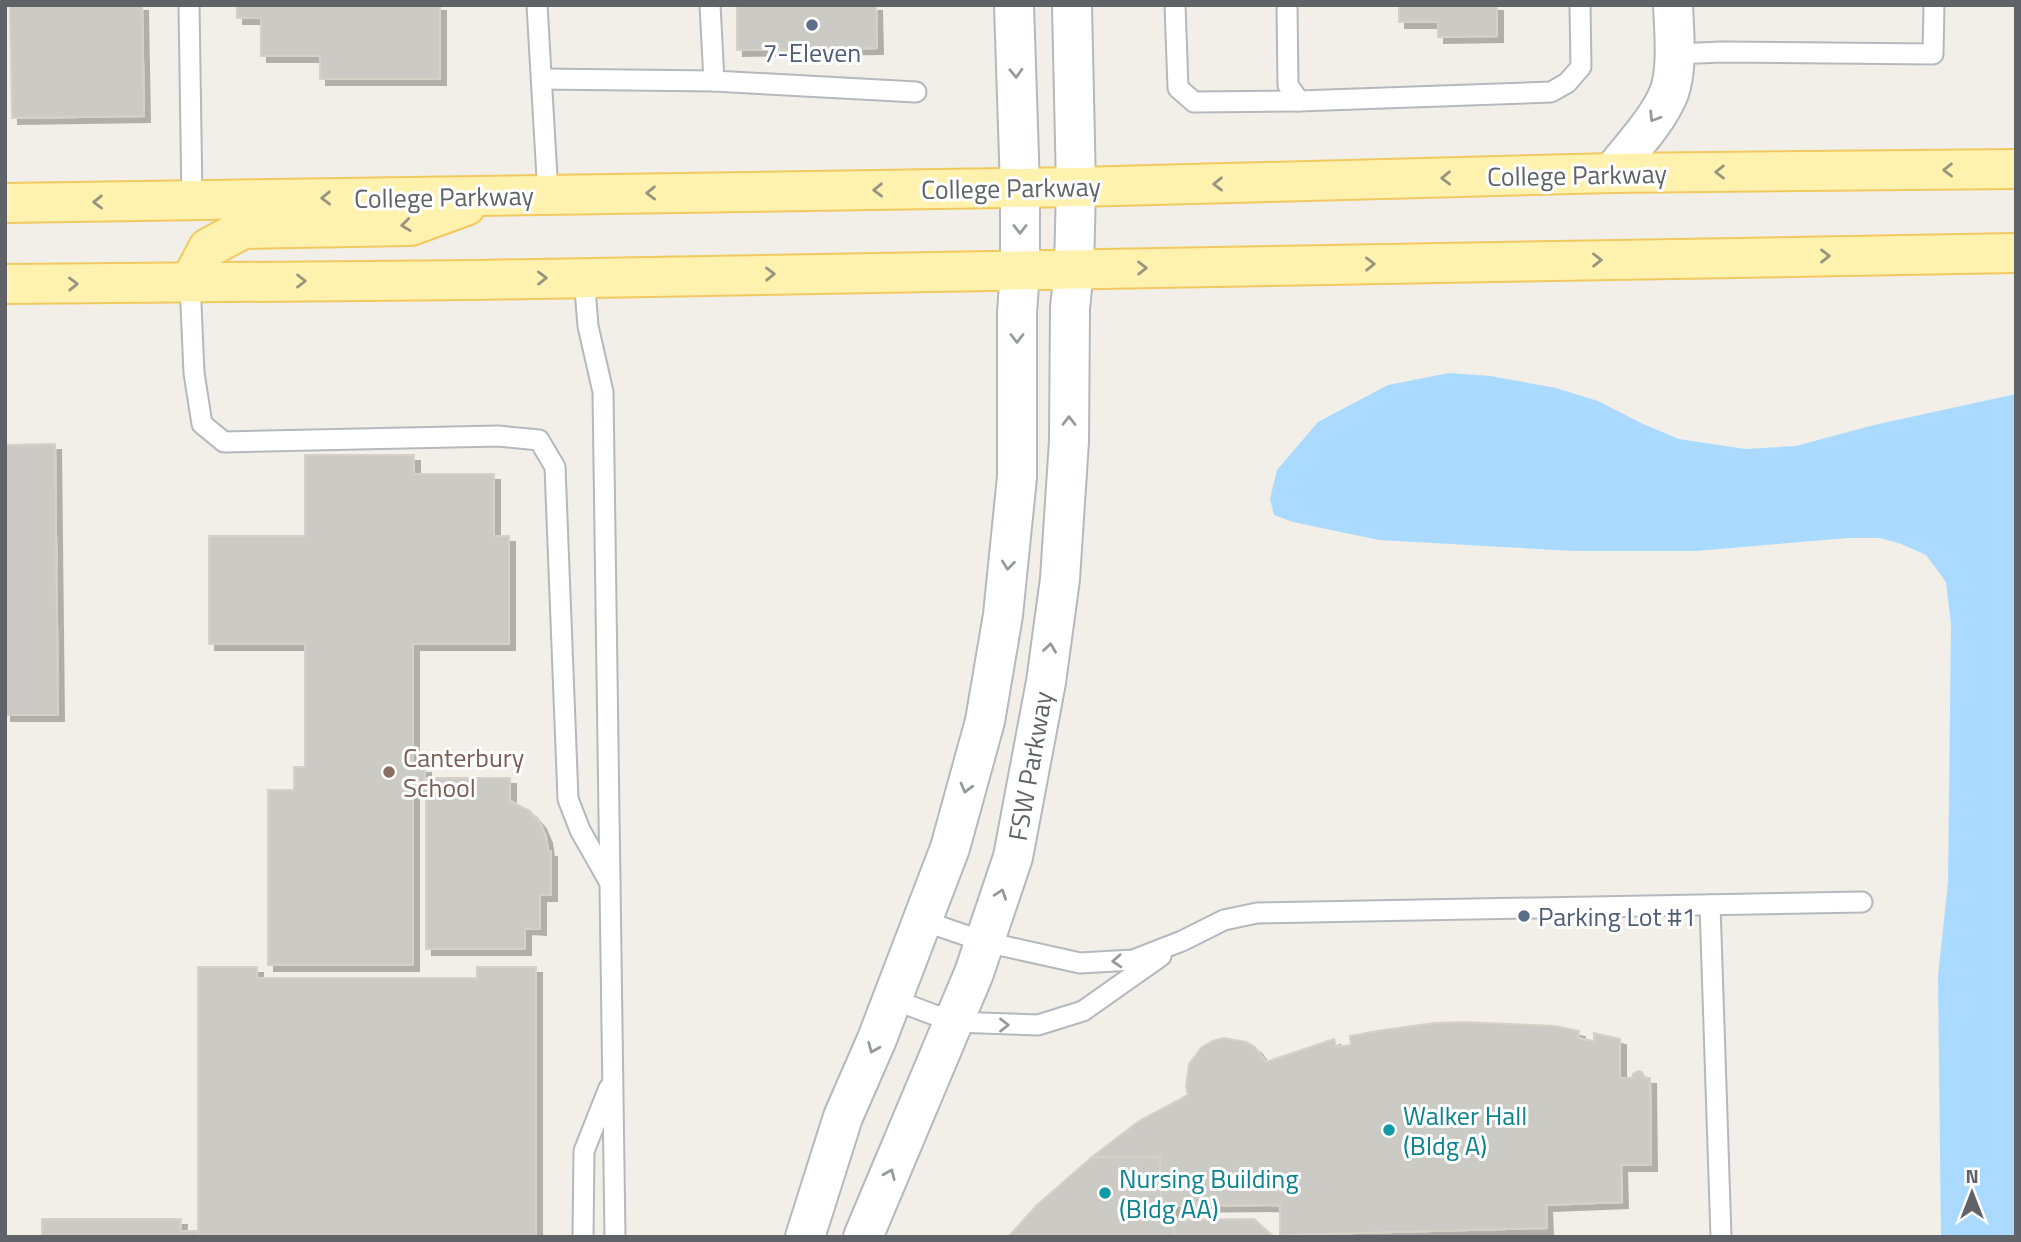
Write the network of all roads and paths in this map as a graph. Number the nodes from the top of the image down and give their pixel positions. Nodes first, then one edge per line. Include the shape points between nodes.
1 (189, 5) edge
2 (537, 5) edge
3 (710, 5) edge
4 (1014, 5) edge
5 (1072, 5) edge
6 (1175, 5) edge
7 (1287, 5) edge
8 (1580, 5) edge
9 (1673, 5) edge
10 (1934, 5) edge
11 (1675, 54) junction
12 (542, 79) junction
13 (714, 80) junction
14 (916, 92) dead end
15 (1298, 102) junction
16 (2016, 169) edge
17 (1612, 173) junction
18 (1076, 187) junction
19 (1020, 188) junction
20 (548, 195) junction
21 (494, 196) junction
22 (192, 200) junction
23 (5, 203) edge
24 (2016, 253) edge
25 (1074, 269) junction
26 (1020, 270) junction
27 (584, 277) junction
28 (190, 282) junction
29 (5, 284) edge
30 (611, 884) junction
31 (1863, 902) dead end
32 (1710, 905) junction
33 (922, 920) junction
34 (1182, 941) junction
35 (985, 942) junction
36 (892, 999) junction
37 (953, 1022) junction
38 (613, 1077) junction
39 (583, 1237) edge
40 (615, 1237) edge
41 (805, 1237) edge
42 (863, 1237) edge
43 (1721, 1237) edge

1 - 22 lane
2 - 12 lane
3 - 13 lane
4 -> 19 street, FSW Parkway
5 - 18 street, FSW Parkway
6 - 15 lane via 1178,88 1194,102
7 - 15 lane via 1287,85
8 - 15 lane via 1580,67 1567,83 1551,92
9 - 11 street
10 - 11 lane via 1933,54
11 -> 17 street via 1669,92
12 - 13 lane
12 - 20 lane
13 - 14 lane
16 -> 17 main road, College Parkway
17 -> 18 main road, College Parkway
18 - 19 main road, College Parkway
18 - 25 street, FSW Parkway
19 -> 20 main road, College Parkway
19 -> 26 street, FSW Parkway
20 - 21 main road, College Parkway
21 -> 22 main road, College Parkway
21 -> 28 main road via 411,226 243,229 208,248
22 -> 23 main road, College Parkway
25 -> 24 main road
25 - 26 main road
35 -> 25 street, FSW Parkway via 1013,857 1060,579
27 -> 26 main road
26 -> 33 street, FSW Parkway via 1017,477 1003,615 985,721 950,848
28 -> 27 main road
27 - 30 lane via 588,326 603,392
29 -> 28 main road
28 - 30 lane via 194,373 202,424 224,442 498,436 539,440 555,467 568,799
30 - 38 lane
31 - 32 lane
32 - 34 lane via 1257,913 1224,920
32 - 43 lane
33 - 35 lane
33 - 36 street, FSW Parkway
34 -> 35 lane via 1133,960 1080,963
37 -> 34 lane via 1038,1025 1083,1011
35 - 37 street, FSW Parkway
36 - 37 lane
36 -> 41 street, FSW Parkway via 843,1117
42 -> 37 street, FSW Parkway
38 - 39 lane via 584,1151
38 - 40 lane

